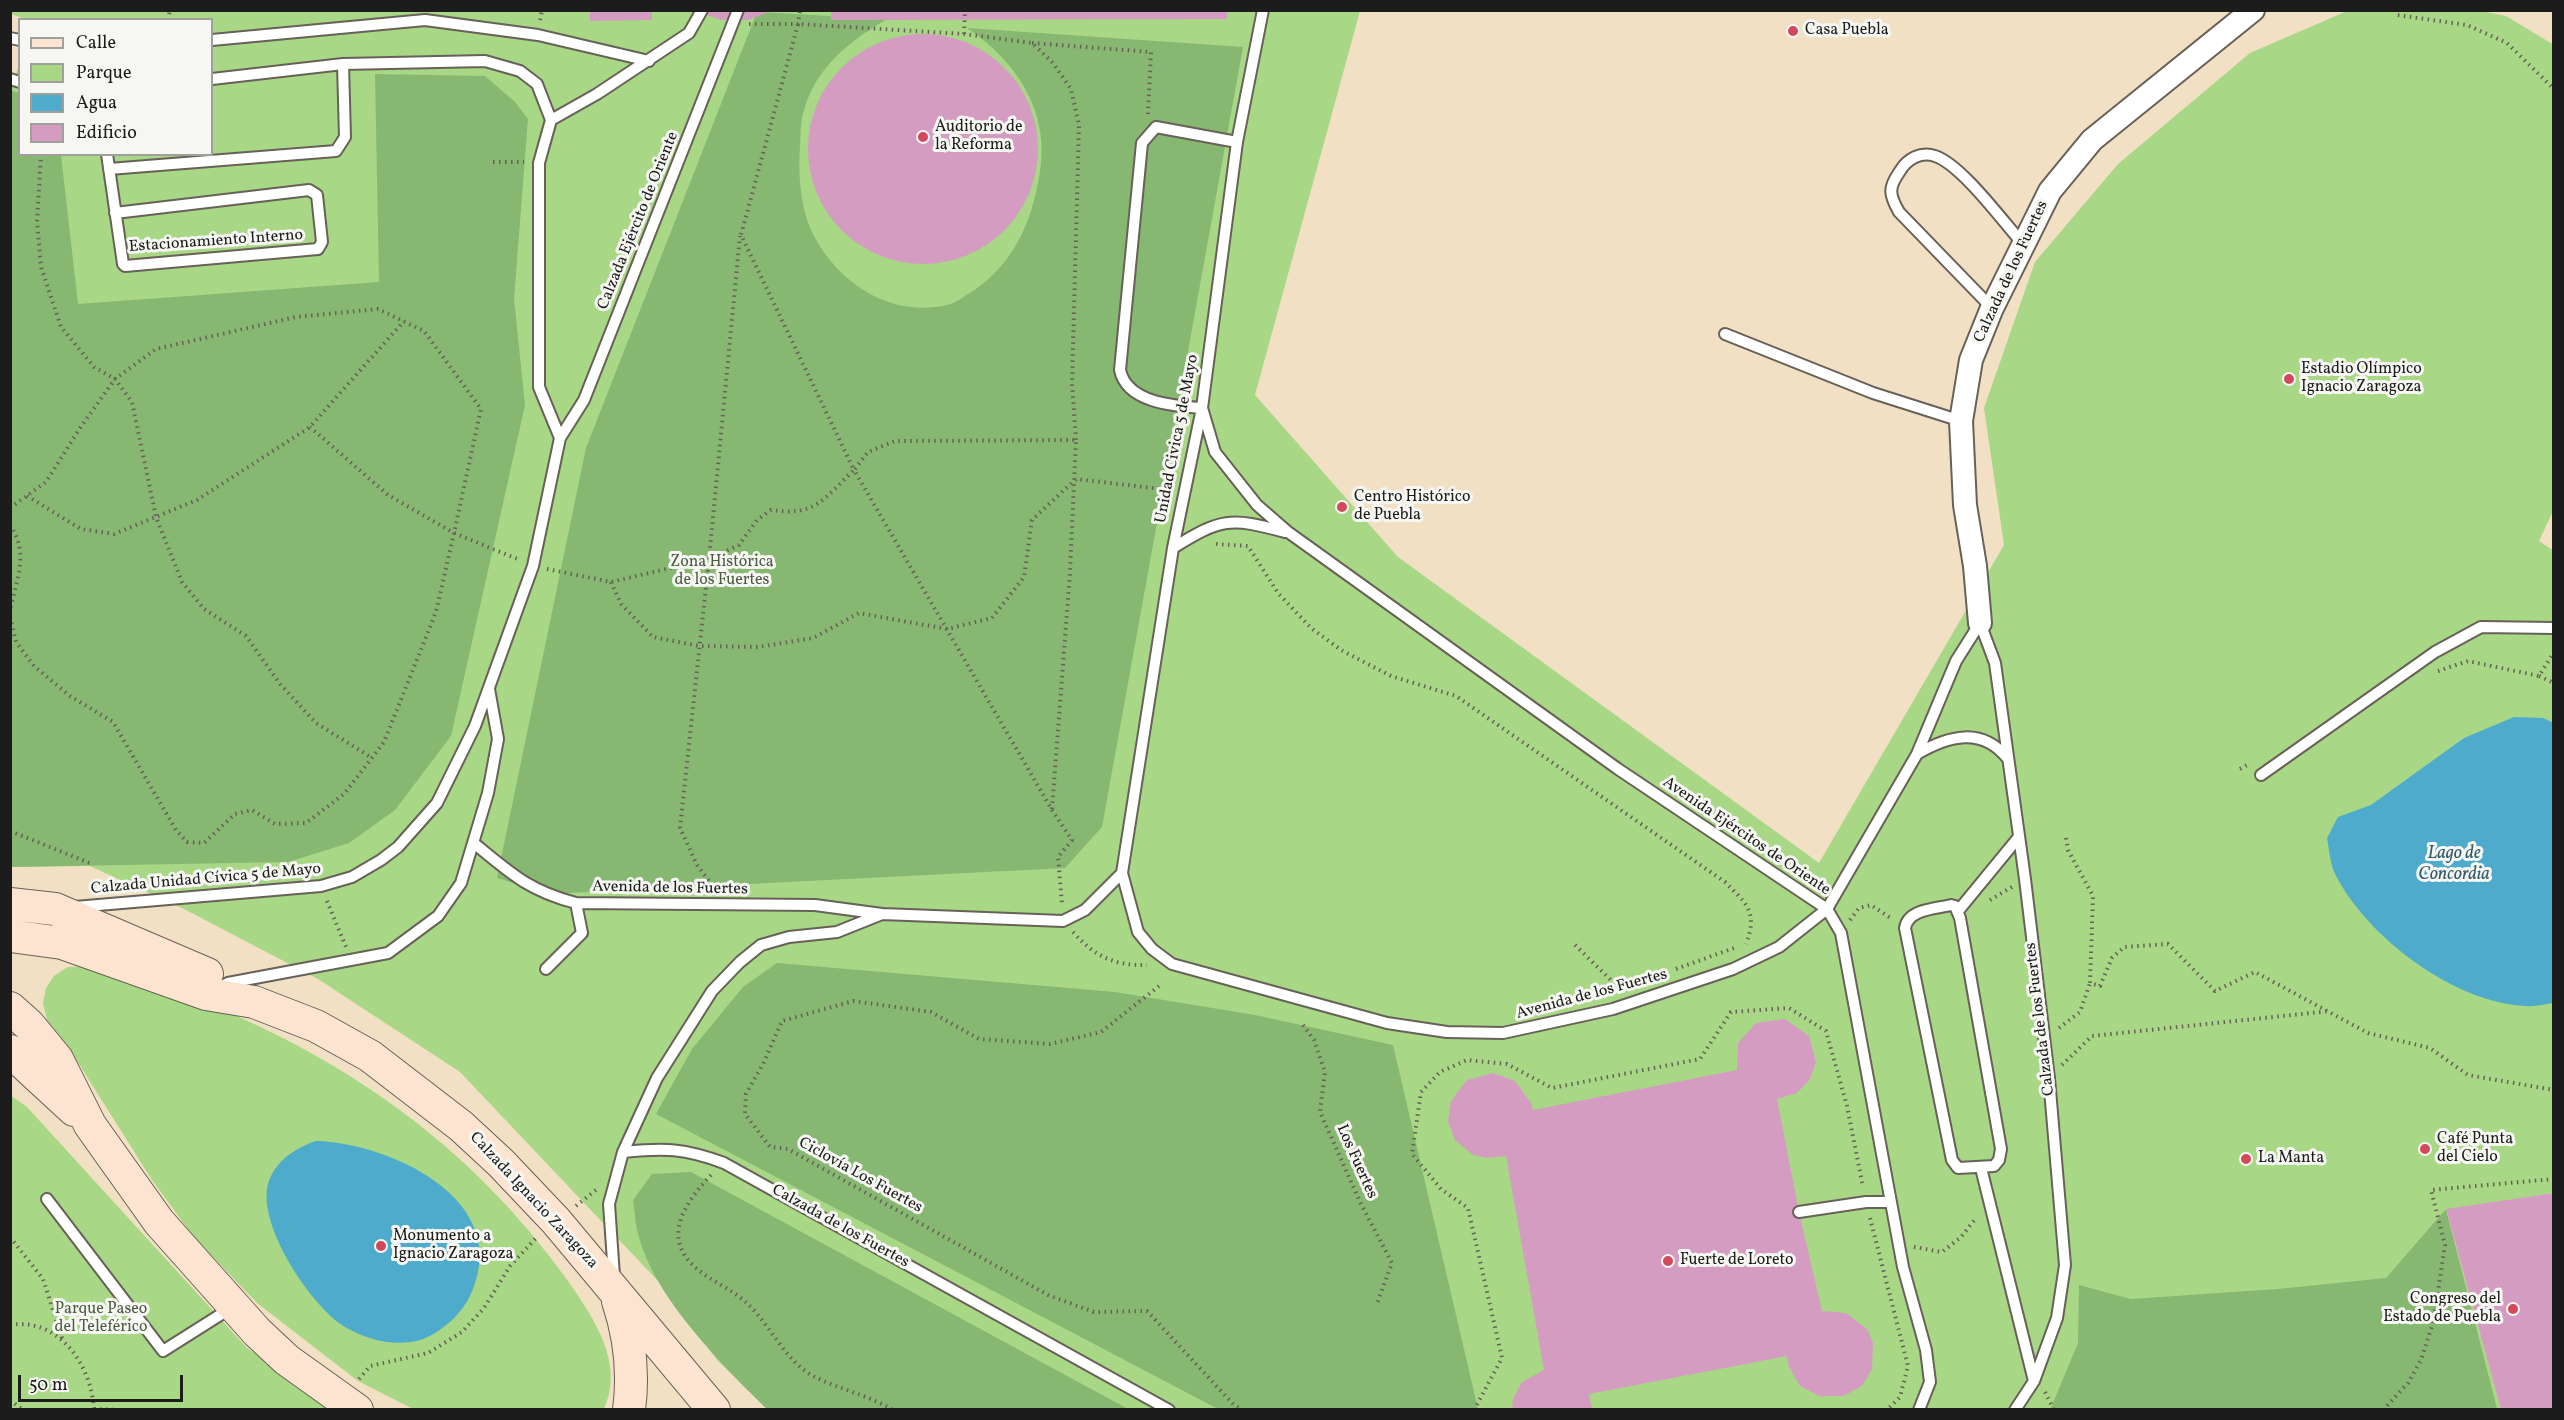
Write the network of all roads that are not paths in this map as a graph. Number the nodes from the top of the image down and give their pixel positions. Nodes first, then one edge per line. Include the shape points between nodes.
1 (702, 10) edge
2 (738, 10) edge
3 (1263, 10) edge
4 (2253, 10) edge
5 (213, 40) edge
6 (649, 61) junction
7 (343, 64) junction
8 (213, 79) edge
9 (551, 120) junction
10 (1238, 142) junction
11 (107, 156) edge
12 (109, 169) junction
13 (115, 213) junction
14 (2024, 245) junction
15 (1992, 308) junction
16 (1725, 334) dead end
17 (1202, 408) junction
18 (1961, 421) junction
19 (560, 438) junction
20 (1288, 532) junction
21 (1173, 548) junction
22 (1980, 623) junction
23 (2553, 628) edge
24 (489, 688) junction
25 (1917, 754) junction
26 (2009, 759) junction
27 (2261, 775) dead end
28 (2018, 838) junction
29 (475, 844) junction
30 (1122, 873) junction
31 (576, 903) junction
32 (10, 904) edge
33 (55, 909) junction
34 (1827, 909) junction
35 (1958, 911) junction
36 (882, 914) junction
37 (10, 936) edge
38 (1172, 964) joint
39 (546, 969) dead end
40 (217, 988) junction
41 (10, 1008) edge
42 (10, 1051) edge
43 (90, 1125) junction
44 (623, 1152) junction
45 (1981, 1168) junction
46 (47, 1200) dead end
47 (1889, 1202) junction
48 (1799, 1212) dead end
49 (614, 1289) junction
50 (234, 1306) junction
51 (2034, 1381) junction
52 (352, 1407) edge
53 (629, 1410) edge
54 (714, 1410) edge
55 (1168, 1410) edge
56 (1920, 1410) edge
57 (2015, 1410) edge

1 - 6 lane via 688,33
2 - 19 lane, Calzada Ejército de Oriente via 584,400
3 - 10 lane, Unidad Civica 5 de Mayo
4 - 14 street, Calzada de los Fuertes via 2092,140 2050,191
5 - 6 lane via 425,20 538,35
6 - 9 lane
7 - 8 lane
7 - 9 lane via 494,64 520,71 537,84
7 - 12 lane via 345,137 336,151
9 - 19 lane via 539,163 539,387
10 - 17 lane, Unidad Civica 5 de Mayo
10 - 17 lane via 1156,127 1142,143 1122,381 1128,388 1166,406
11 - 12 lane
12 - 13 lane
13 - 13 lane, Estacionamiento Interno via 309,190 317,195 322,242 318,249 127,267 123,264
14 - 15 street, Calzada de los Fuertes
14 - 15 lane via 1956,169 1935,156 1916,156 1890,185 1890,196 1899,212
15 - 18 street, Calzada de los Fuertes via 1971,360
16 - 18 lane via 1873,393
17 - 20 lane, Avenida Ejércitos de Oriente via 1215,452 1257,505
17 - 21 lane, Unidad Civica 5 de Mayo
18 - 22 street, Calzada de los Fuertes via 1965,505 1976,566
19 - 24 lane, Calzada Unidad Cívica 5 de Mayo via 533,566
20 - 21 lane, Avenida Ejércitos de Oriente via 1246,521 1225,522 1208,526
20 - 34 lane, Avenida Ejércitos de Oriente via 1618,769
21 - 30 lane, Unidad Civica 5 de Mayo
22 - 25 lane via 1956,661
22 - 26 lane, Calzada de los Fuertes via 1995,663
23 - 27 lane via 2481,627 2435,652
24 - 29 lane via 498,739
24 - 33 lane, Calzada Unidad Cívica 5 de Mayo via 445,787 421,824 381,860 352,877 321,886
25 - 26 lane via 1948,739 1969,737 1997,748
25 - 34 lane, Avenida de los Fuertes
26 - 28 lane, Calzada de los Fuertes
28 - 35 lane
28 - 51 lane, Calzada de los Fuertes via 2049,1078 2065,1265 2057,1318
29 - 31 lane, Avenida de los Fuertes via 521,882
29 - 40 lane via 461,883 438,916 388,953
30 - 36 lane, Avenida de los Fuertes via 1085,910 1063,921
30 - 38 lane, Unidad Civica 5 de Mayo via 1138,932 1152,950
31 - 36 lane, Avenida de los Fuertes via 815,905
31 - 39 lane via 582,933
32 - 33 main road, Calzada Ignacio Zaragoza
33 - 40 main road, Calzada Ignacio Zaragoza
34 - 38 lane, Avenida de los Fuertes via 1779,946 1733,969 1613,1009 1503,1033 1447,1032 1387,1023
34 - 47 lane, Avenida Ejércitos de Oriente via 1841,933
35 - 45 lane via 2001,1149 1994,1166
35 - 45 lane via 1951,905 1911,915 1905,928 1952,1160 1958,1168
36 - 44 lane, Avenida de los Fuertes via 837,932 774,939 740,962 712,991 657,1078
37 - 40 main road, Calzada Ignacio Zaragoza via 62,943
40 - 49 main road, Calzada Ignacio Zaragoza via 316,1026 369,1056 461,1126 556,1221
41 - 43 main road via 57,1059
42 - 43 main road
43 - 50 main road via 159,1222
44 - 49 lane via 609,1204
44 - 55 lane, Calzada de los Fuertes via 691,1150 724,1163
45 - 51 lane
46 - 50 lane via 163,1351
47 - 48 lane
47 - 56 lane, Avenida Ejércitos de Oriente via 1926,1350 1930,1382
49 - 53 main road via 628,1329
49 - 54 main road, Calzada Ignacio Zaragoza
50 - 52 main road via 287,1360
51 - 57 lane, Calzada de los Fuertes

